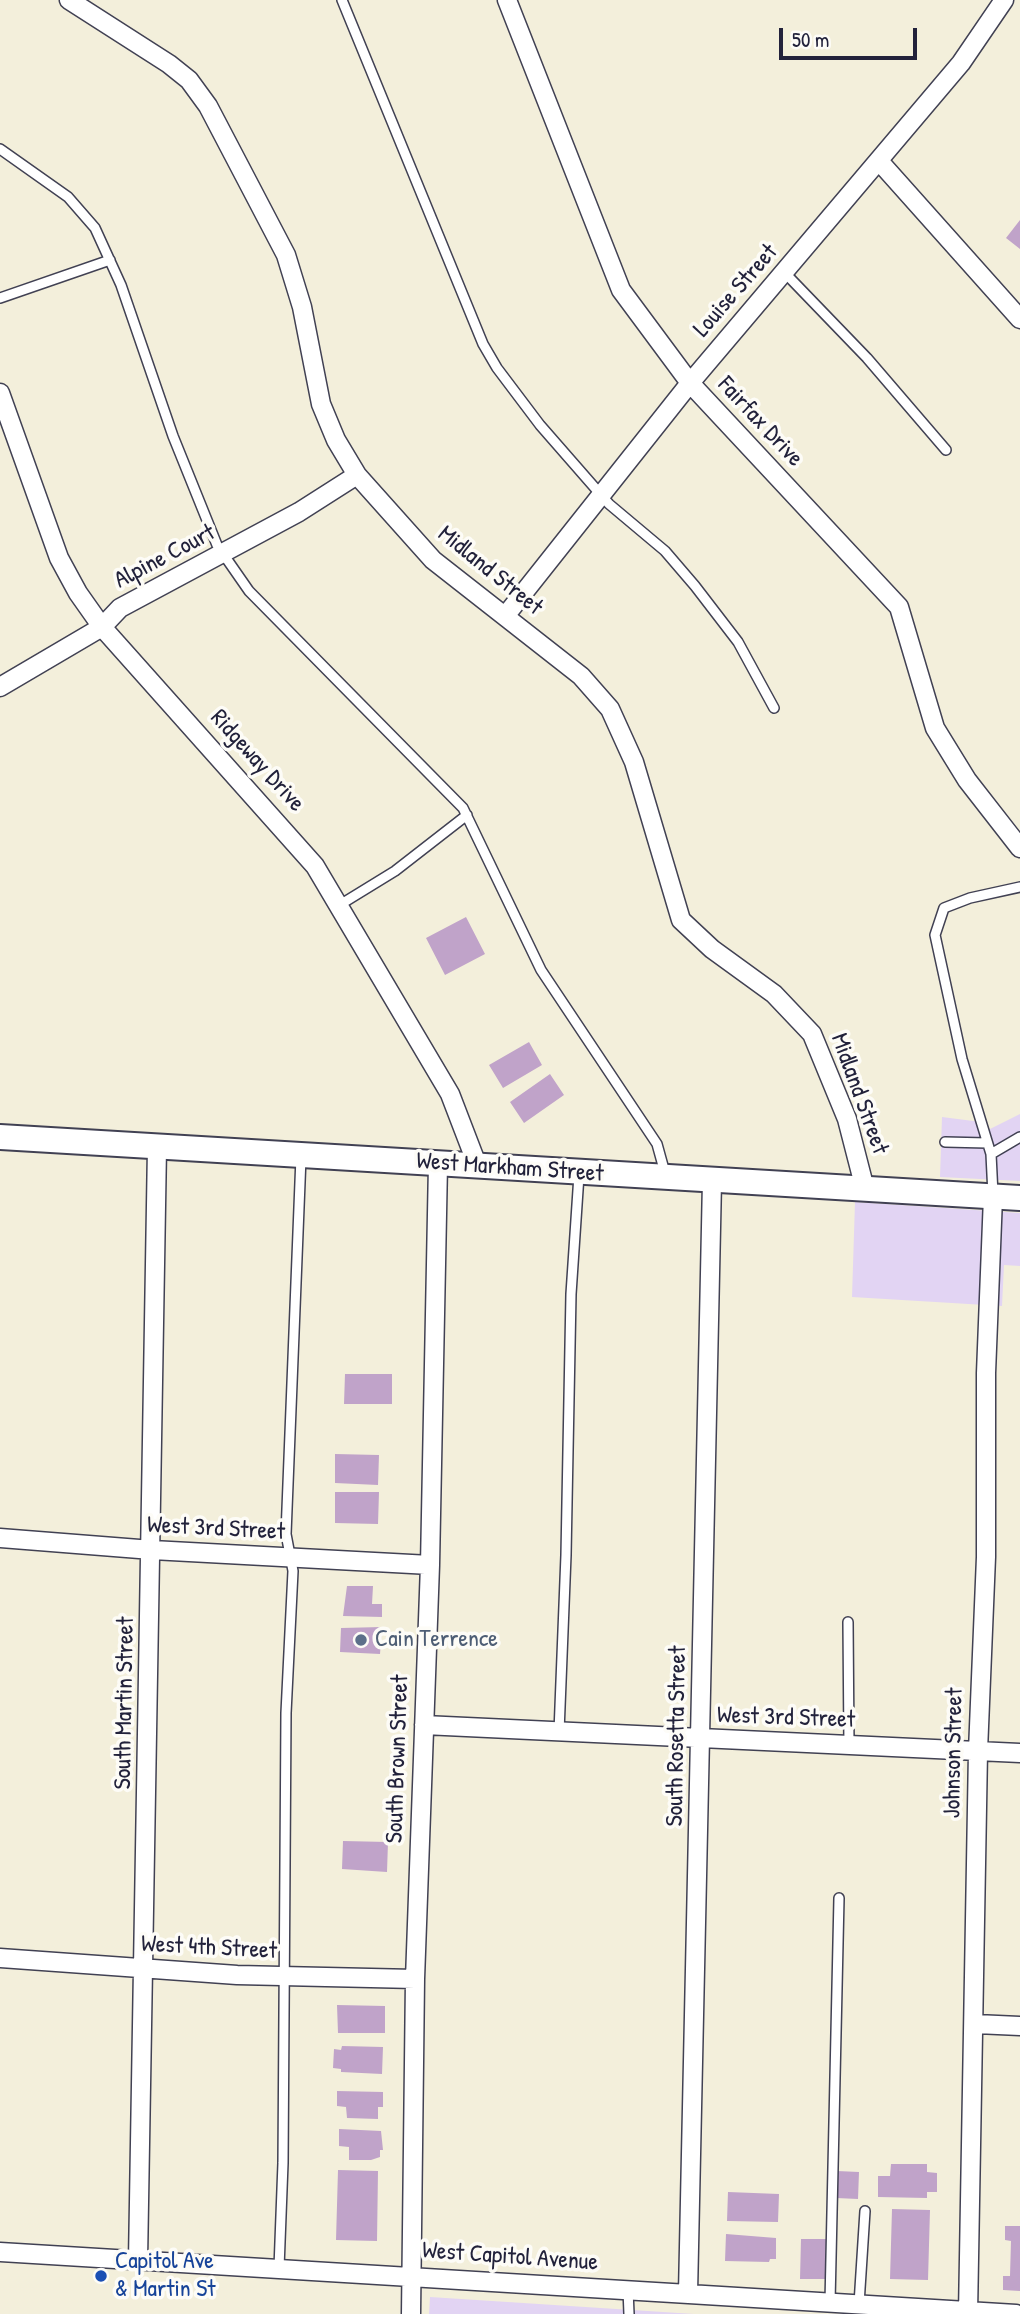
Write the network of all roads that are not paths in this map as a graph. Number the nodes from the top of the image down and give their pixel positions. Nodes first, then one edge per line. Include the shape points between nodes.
1 (69, 0) edge
2 (342, 0) edge
3 (506, 0) edge
4 (1004, 0) edge
5 (0, 149) edge
6 (879, 161) junction
7 (110, 260) junction
8 (785, 273) junction
9 (0, 298) edge
10 (1020, 319) edge
11 (690, 383) junction
12 (0, 393) edge
13 (946, 450) dead end
14 (356, 475) junction
15 (600, 493) junction
16 (223, 554) junction
17 (506, 615) junction
18 (102, 627) junction
19 (0, 687) edge
20 (774, 708) dead end
21 (467, 815) junction
22 (1020, 848) edge
23 (1020, 887) edge
24 (338, 906) junction
25 (0, 1137) edge
26 (1020, 1137) edge
27 (945, 1142) dead end
28 (987, 1143) junction
29 (157, 1147) junction
30 (991, 1154) junction
31 (301, 1156) junction
32 (438, 1164) junction
33 (478, 1167) junction
34 (580, 1173) junction
35 (666, 1178) junction
36 (712, 1181) junction
37 (865, 1189) junction
38 (993, 1197) junction
39 (1020, 1198) edge
40 (0, 1538) edge
41 (152, 1550) junction
42 (289, 1558) junction
43 (430, 1565) junction
44 (848, 1622) dead end
45 (424, 1725) junction
46 (559, 1732) junction
47 (701, 1739) junction
48 (849, 1746) junction
49 (978, 1751) junction
50 (1020, 1752) edge
51 (839, 1898) dead end
52 (0, 1958) edge
53 (144, 1969) junction
54 (283, 1976) junction
55 (415, 1979) junction
56 (975, 2024) junction
57 (1020, 2026) edge
58 (865, 2211) dead end
59 (0, 2252) edge
60 (138, 2260) junction
61 (279, 2268) junction
62 (411, 2275) junction
63 (628, 2289) junction
64 (688, 2293) junction
65 (830, 2302) junction
66 (859, 2304) junction
67 (789, 2307) edge
68 (968, 2312) edge
69 (411, 2314) edge
70 (629, 2314) edge
71 (1016, 2314) edge

1 - 14 street, Midland Street via 169,64 208,106 286,255 302,307 321,404
2 - 15 lane via 483,344 540,425
3 - 11 street, Fairfax Drive via 621,289
4 - 6 street, Louise Street via 961,63
5 - 7 lane via 83,211
6 - 8 street, Louise Street
6 - 10 street
7 - 9 lane
7 - 16 lane via 173,436
8 - 11 street, Louise Street
8 - 13 lane
11 - 15 street, Louise Street
11 - 22 street, Fairfax Drive via 899,607 935,728 967,780
12 - 18 street, Ridgeway Drive via 59,558
14 - 16 street, Alpine Court
14 - 17 street, Midland Street via 433,560
15 - 17 street, Louise Street
15 - 20 lane via 665,551 695,586 737,642
16 - 18 street, Alpine Court via 120,608
16 - 21 lane via 249,591
17 - 37 street, Midland Street via 581,676 610,709 634,762 681,920 774,994 812,1034 848,1119
18 - 19 street, Alpine Court
18 - 24 street, Ridgeway Drive via 298,845
21 - 24 lane via 396,872
21 - 35 lane via 541,970 657,1144
23 - 28 lane via 944,908 935,935 962,1059
24 - 33 street, Ridgeway Drive via 450,1094
25 - 29 main road, West Markham Street
26 - 30 lane
27 - 28 lane
28 - 30 lane
29 - 31 main road, West Markham Street
29 - 41 street, South Martin Street
30 - 38 lane
31 - 32 main road, West Markham Street
31 - 42 lane via 286,1534
32 - 33 main road, West Markham Street
32 - 43 street, South Brown Street
33 - 34 main road, West Markham Street
34 - 35 main road, West Markham Street
34 - 46 lane via 570,1294
35 - 36 main road, West Markham Street
36 - 37 main road, West Markham Street
36 - 47 street, South Rosetta Street
37 - 38 main road, West Markham Street
38 - 39 main road, West Markham Street
38 - 49 street, Johnson Street
40 - 41 street, West 3rd Street
41 - 42 street, West 3rd Street
41 - 53 street, South Martin Street
42 - 43 street, West 3rd Street
42 - 54 lane via 293,1571
43 - 45 street, South Brown Street
44 - 48 lane
45 - 46 street, West 3rd Street
45 - 55 street, South Brown Street
46 - 47 street, West 3rd Street
47 - 48 street, West 3rd Street
47 - 64 street, South Rosetta Street
48 - 49 street, West 3rd Street
49 - 50 street, West 3rd Street
49 - 56 street, Johnson Street
51 - 65 lane
52 - 53 street, West 4th Street
53 - 54 street, West 4th Street
53 - 60 street, South Martin Street
54 - 55 street, West 4th Street
54 - 61 lane
55 - 62 street, South Brown Street
56 - 57 street
56 - 68 street, Johnson Street
58 - 66 lane
59 - 60 street, West Capitol Avenue
60 - 61 street, West Capitol Avenue
61 - 62 street, West Capitol Avenue
62 - 63 street, West Capitol Avenue
62 - 69 street, South Brown Street
63 - 64 street, West Capitol Avenue
63 - 70 lane
64 - 67 street, West Capitol Avenue
65 - 66 street, West Capitol Avenue
65 - 67 street, West Capitol Avenue
66 - 68 street, West Capitol Avenue
68 - 71 street, West Capitol Avenue

